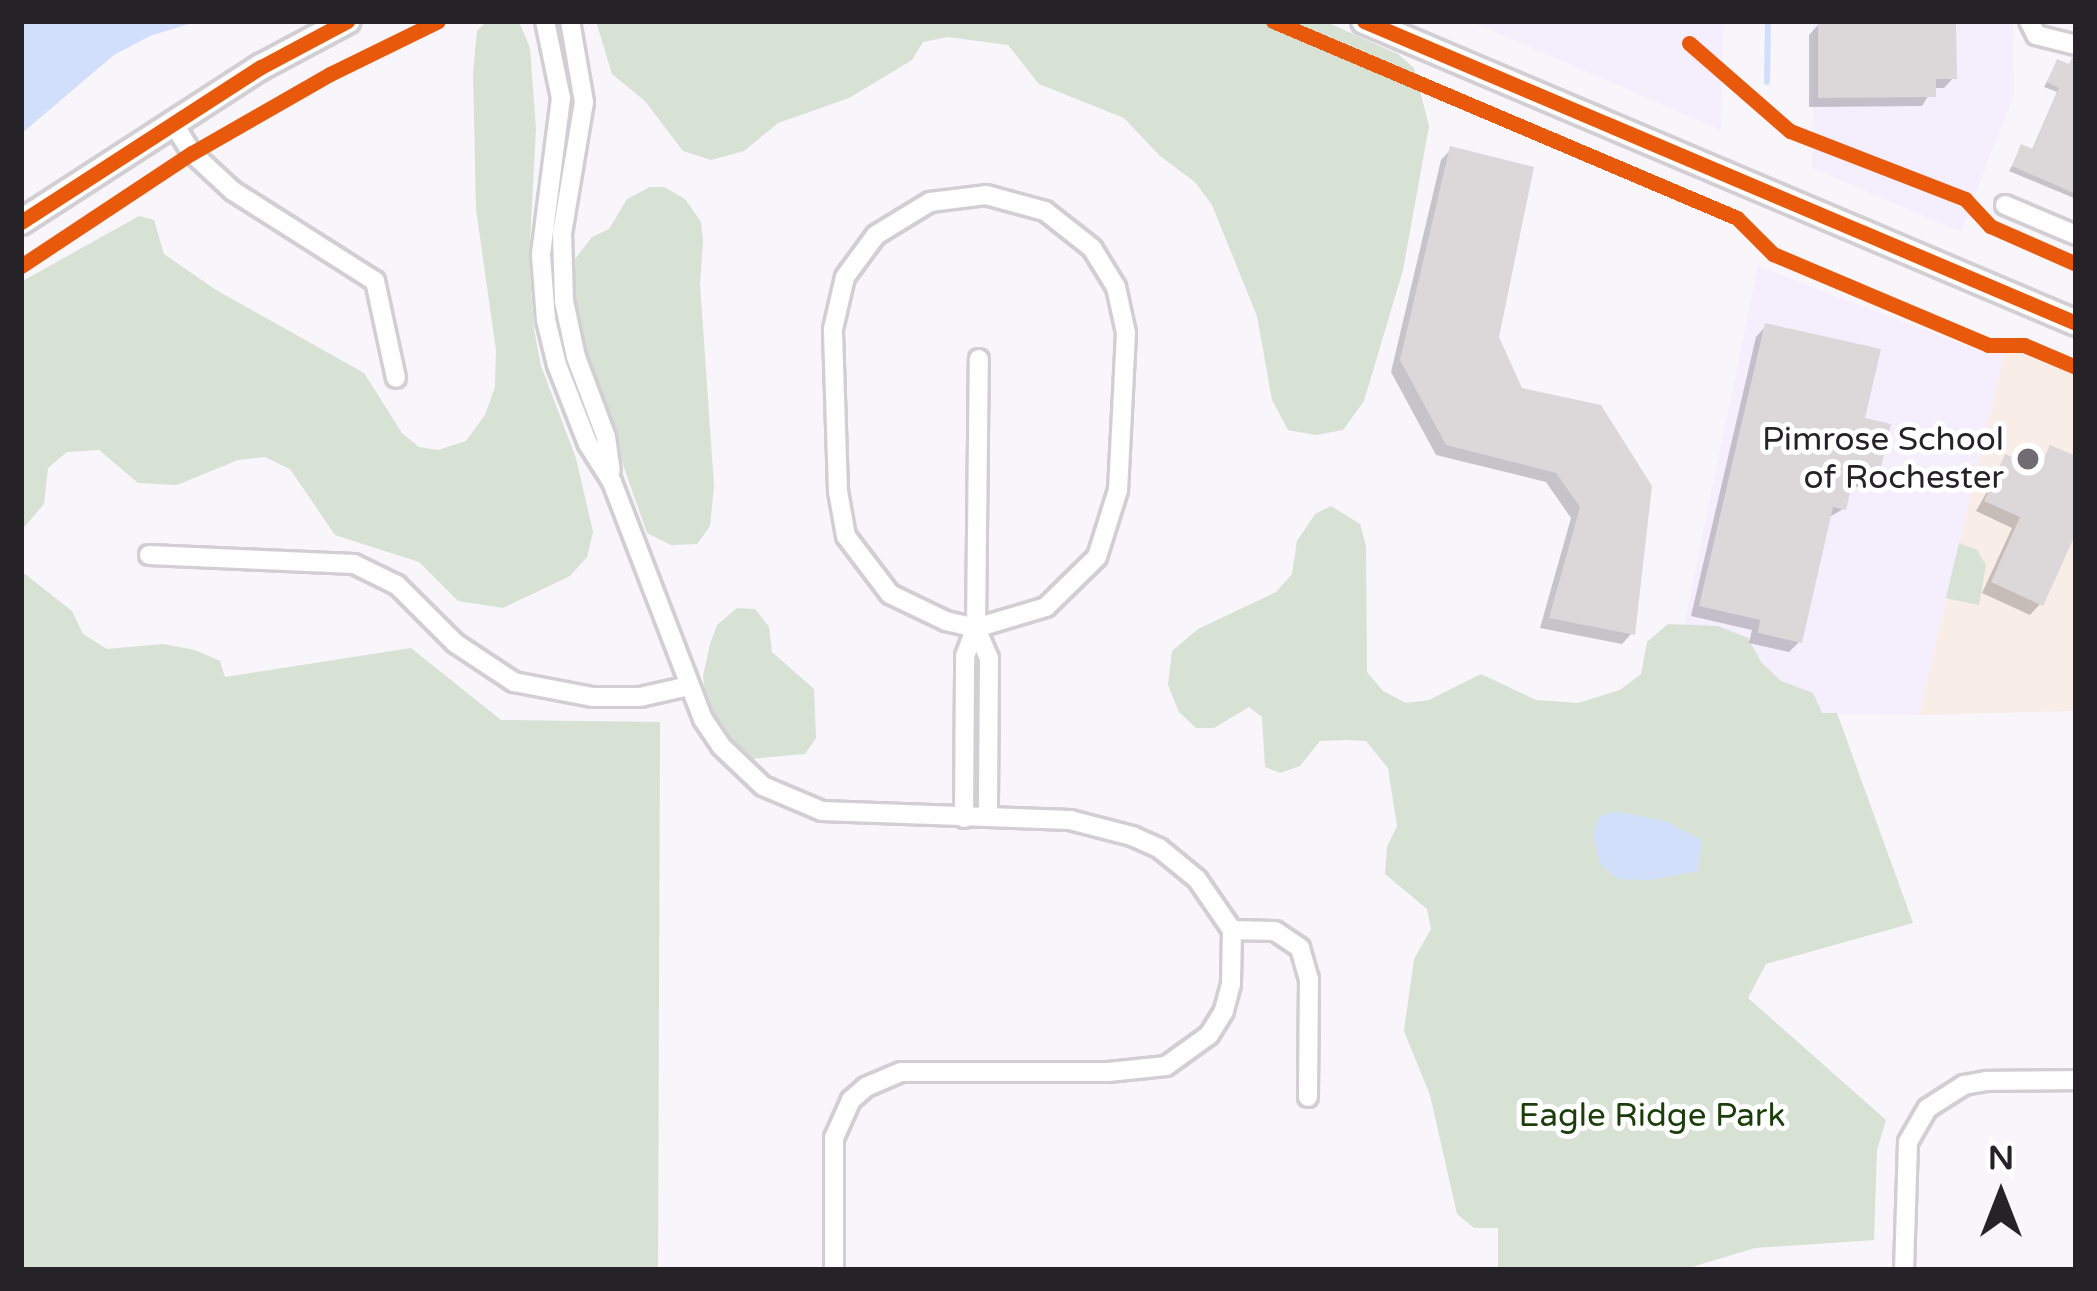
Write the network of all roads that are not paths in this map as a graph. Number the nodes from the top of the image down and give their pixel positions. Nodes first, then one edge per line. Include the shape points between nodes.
1 (347, 21) edge
2 (545, 21) edge
3 (570, 21) edge
4 (1364, 21) edge
5 (2030, 21) edge
6 (2076, 46) edge
7 (173, 123) junction
8 (2005, 205) dead end
9 (21, 222) edge
10 (2076, 235) edge
11 (2076, 323) edge
12 (979, 359) dead end
13 (396, 378) dead end
14 (612, 482) junction
15 (149, 556) dead end
16 (976, 628) junction
17 (689, 686) junction
18 (988, 817) junction
19 (964, 818) junction
20 (1232, 930) junction
21 (2076, 1080) edge
22 (1308, 1097) dead end
23 (834, 1270) edge
24 (1904, 1270) edge

1 - 7 main road
2 - 14 street via 561,114 543,226 546,320 588,444
3 - 14 street via 584,102 562,233 564,301
4 - 11 main road
5 - 6 street via 2036,35
7 - 9 main road
7 - 13 street via 191,153 233,191 374,281
8 - 10 street
12 - 16 street
14 - 17 street
15 - 17 street via 354,564 397,585 455,643 514,682 593,697
16 - 16 street via 1046,607 1097,557 1118,490 1126,333 1116,286 1092,248 1045,212 986,195 930,202 876,235 845,278 832,328 847,536 890,594
16 - 18 street via 989,658
16 - 19 street via 965,656
17 - 19 street via 721,746 788,801 858,815
18 - 19 street
18 - 20 street via 1070,820 1159,848 1212,896
20 - 22 street via 1275,931 1300,948 1309,979
20 - 23 street via 1223,1011 1209,1035 1166,1066 902,1072 866,1087 834,1138
21 - 24 street via 1964,1085 1928,1108 1908,1142

